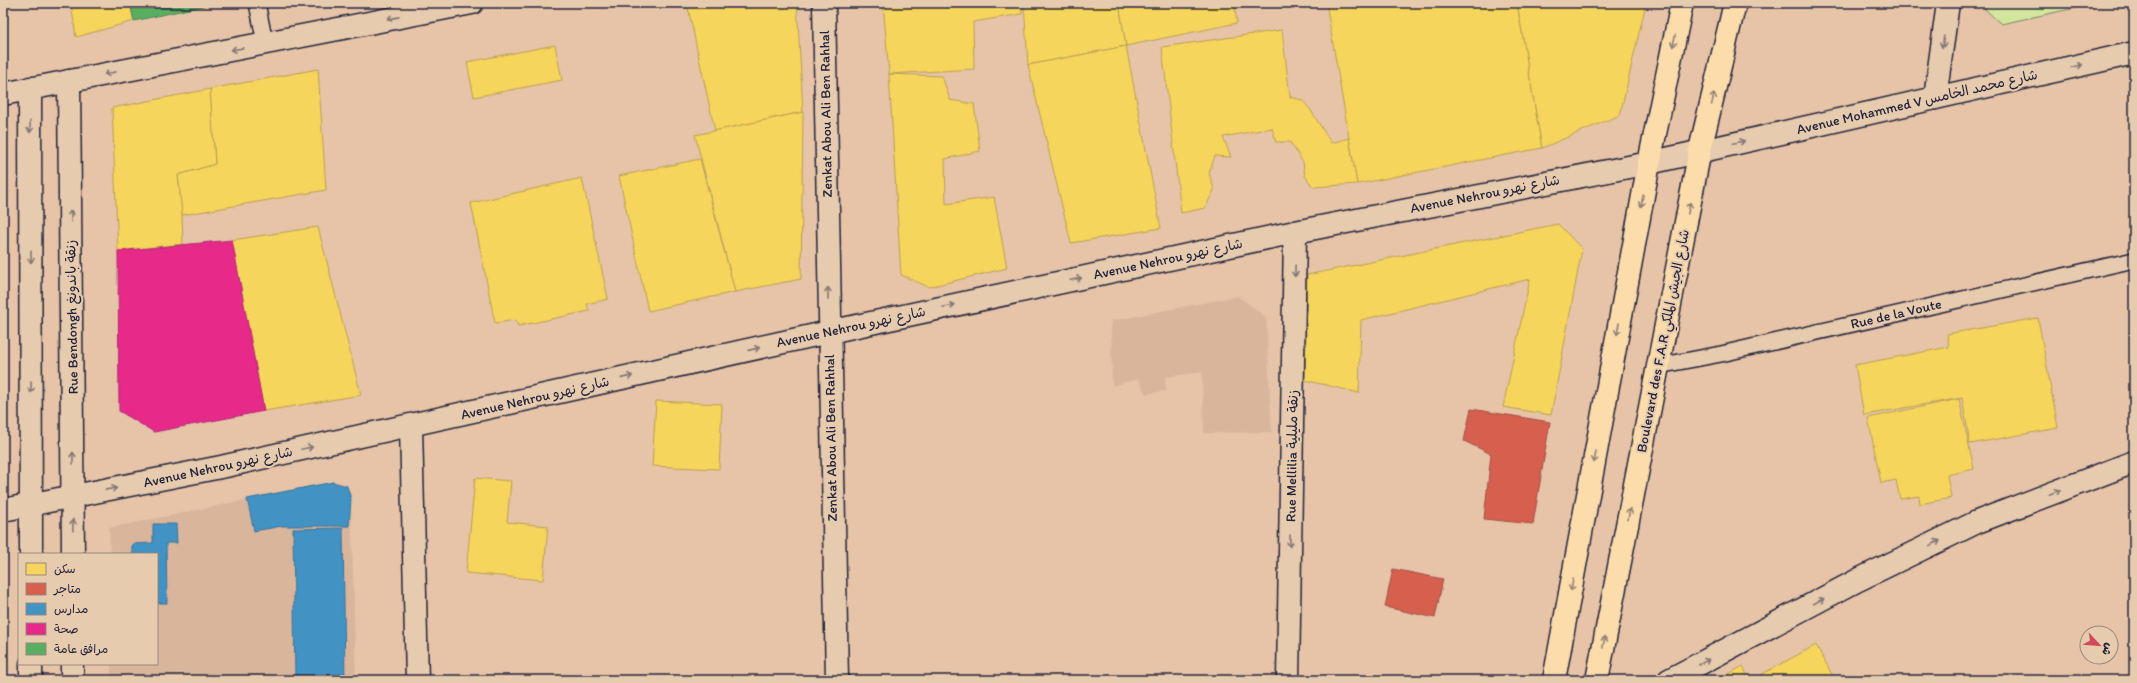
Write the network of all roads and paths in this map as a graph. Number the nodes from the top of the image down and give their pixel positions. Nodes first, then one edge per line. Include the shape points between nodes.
1 (256, 3) edge
2 (472, 3) edge
3 (824, 3) edge
4 (1682, 3) edge
5 (1735, 3) edge
6 (1948, 3) edge
7 (265, 43) junction
8 (2134, 53) edge
9 (69, 81) junction
10 (30, 88) junction
11 (3, 94) edge
12 (1935, 98) junction
13 (1700, 150) junction
14 (1649, 163) junction
15 (1295, 232) junction
16 (2134, 260) edge
17 (829, 332) junction
18 (1658, 366) junction
19 (411, 426) junction
20 (2134, 462) edge
21 (73, 497) junction
22 (32, 504) junction
23 (3, 510) edge
24 (31, 553) edge
25 (73, 553) edge
26 (31, 665) edge
27 (72, 665) edge
28 (31, 680) edge
29 (72, 680) edge
30 (416, 680) edge
31 (837, 680) edge
32 (1288, 680) edge
33 (1554, 680) edge
34 (1597, 680) edge
35 (1670, 680) edge

1 - 7 lane
2 -> 7 street
17 -> 3 street, Zenkat Abou Ali Ben Rahhal
4 -> 14 main road
13 -> 5 main road, Boulevard des F.A.R شارع الجيش الملكي
6 -> 12 street
7 -> 9 street
12 -> 8 street, Avenue Mohammed V شارع محمد الخامس
9 - 10 street
21 -> 9 street, Rue Bendongh زنقة باندونغ
10 - 11 street
10 -> 22 street
13 -> 12 street, Avenue Mohammed V شارع محمد الخامس
13 - 14 street, Avenue Nehrou شارع نهرو
18 -> 13 main road, Boulevard des F.A.R شارع الجيش الملكي
14 - 15 street, Avenue Nehrou شارع نهرو
14 -> 33 main road
17 -> 15 street, Avenue Nehrou شارع نهرو
15 -> 32 street, Rue Mellilia زنقة مليلية
16 - 18 lane, Rue de la Voute
19 -> 17 street, Avenue Nehrou شارع نهرو
17 - 31 street, Zenkat Abou Ali Ben Rahhal
34 -> 18 main road, Boulevard des F.A.R شارع الجيش الملكي
21 -> 19 street, Avenue Nehrou شارع نهرو
19 - 30 street
35 -> 20 street via 1858,580 1977,522
21 - 22 street, Avenue Nehrou شارع نهرو
25 -> 21 street, Rue Bendongh زنقة باندونغ
22 - 23 street, Avenue Nehrou شارع نهرو
22 - 24 street
26 - 28 street
27 - 29 street

